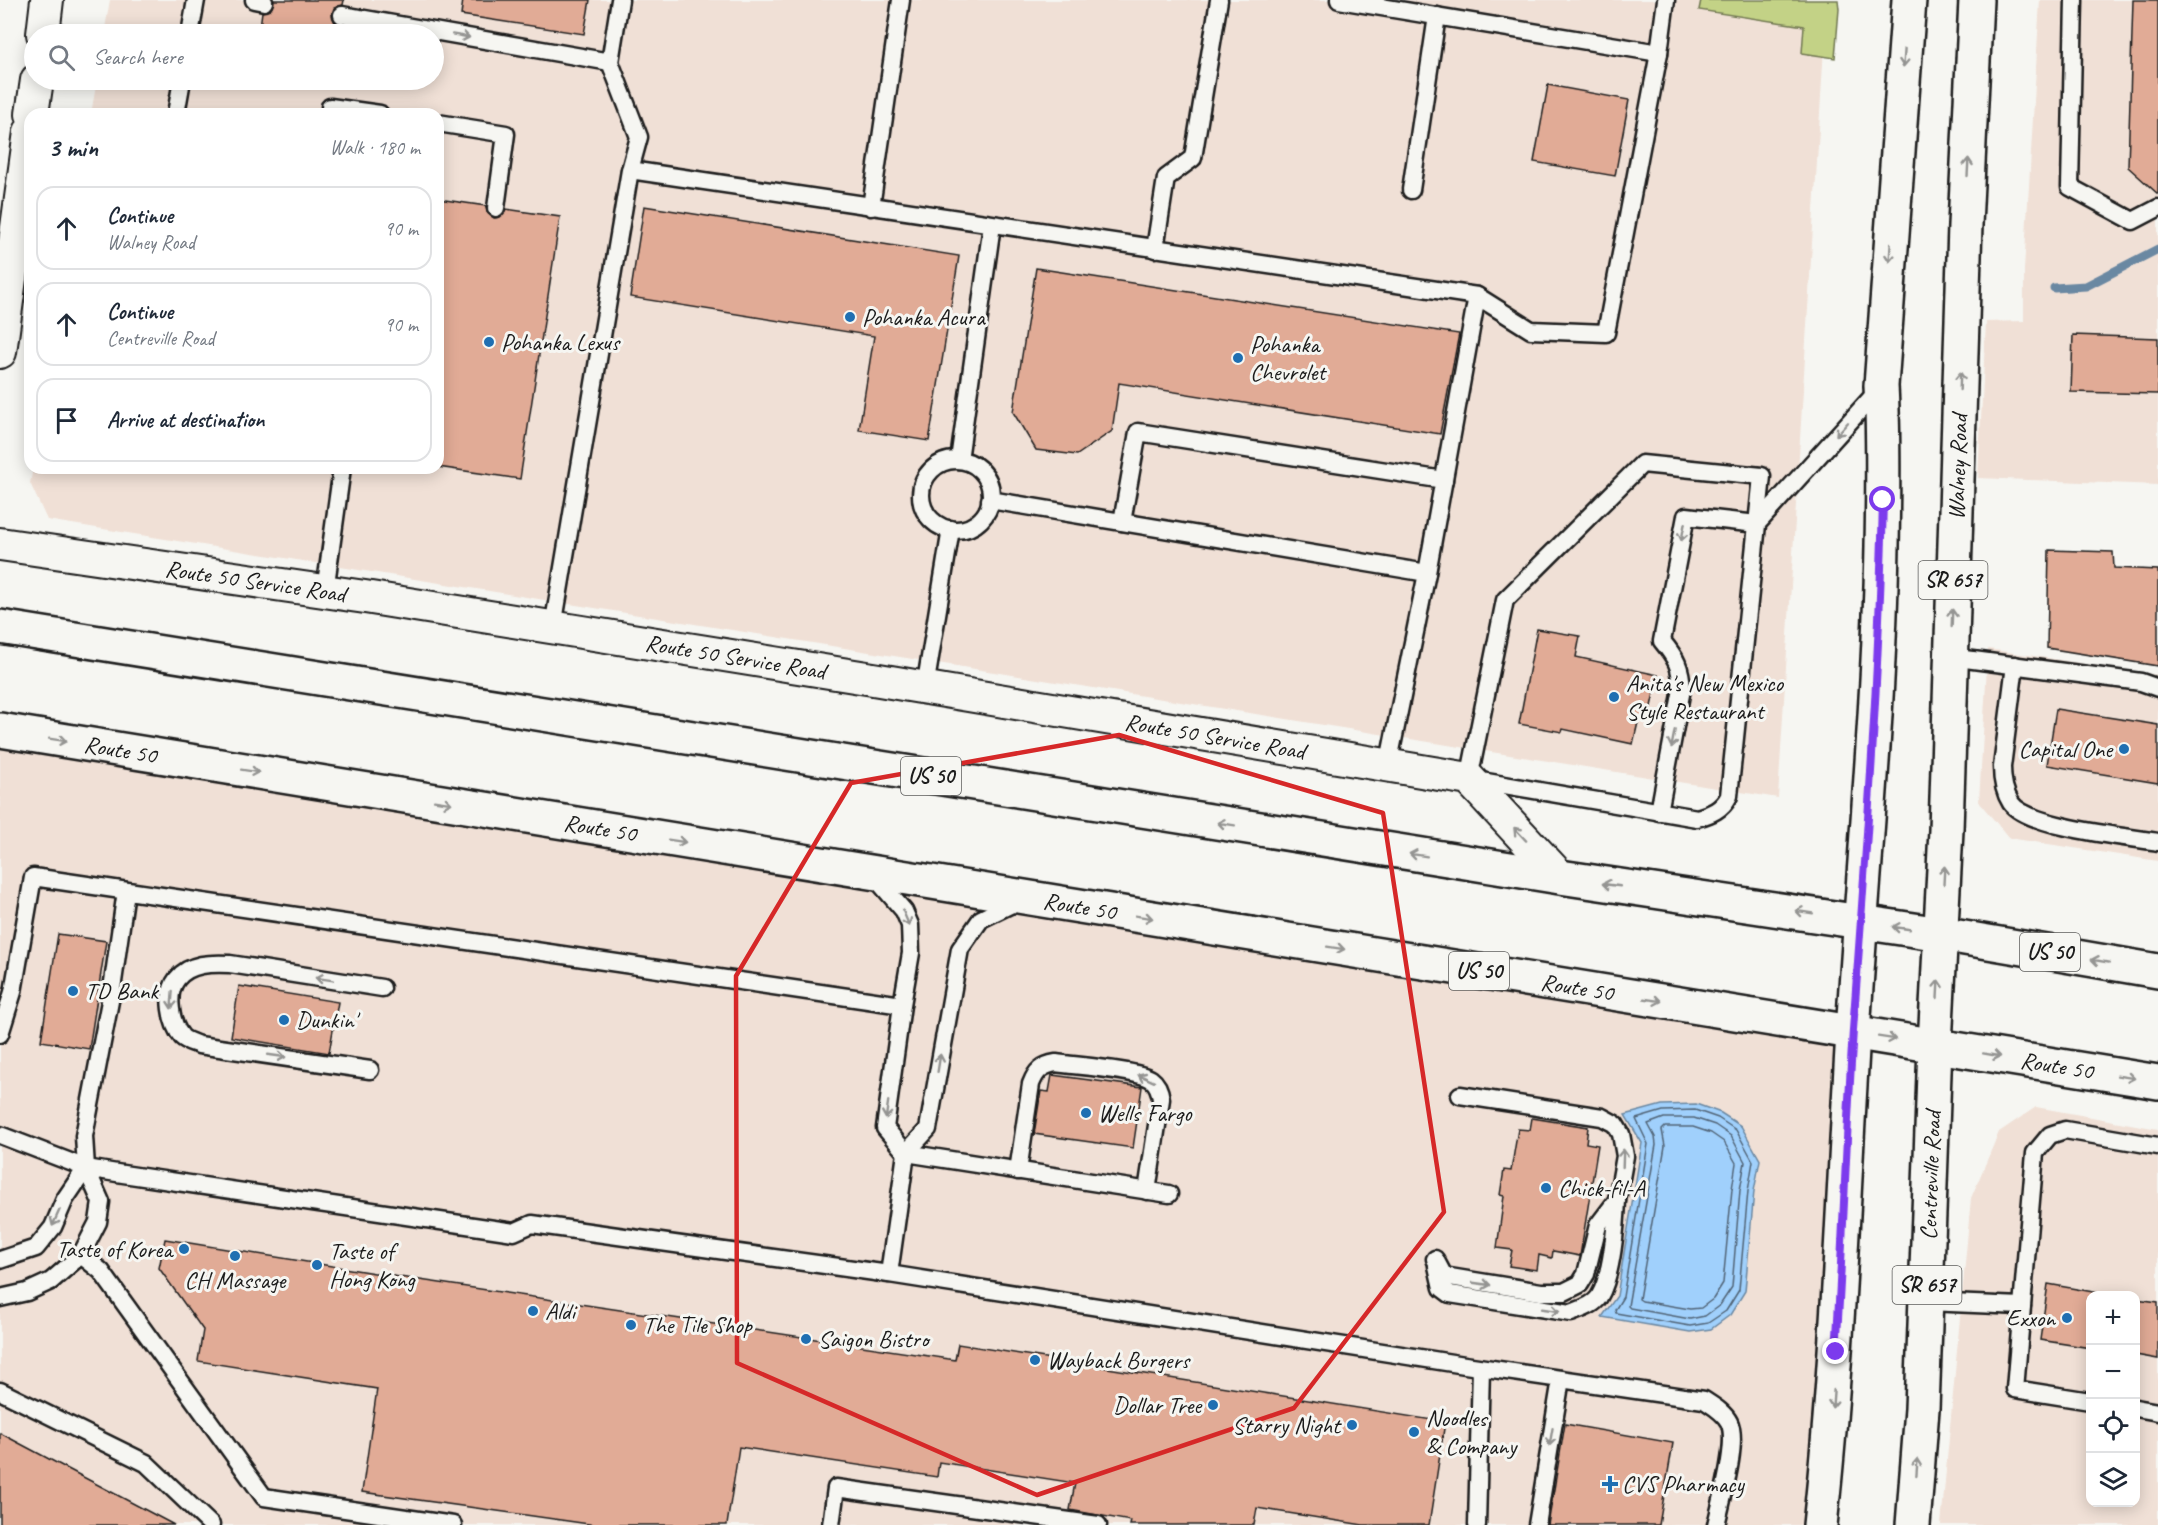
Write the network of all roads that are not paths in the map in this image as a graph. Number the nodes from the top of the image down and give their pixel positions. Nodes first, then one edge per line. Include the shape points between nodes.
1 (47, 0) edge
2 (196, 0) edge
3 (620, 0) edge
4 (901, 0) edge
5 (1219, 0) edge
6 (1339, 0) edge
7 (1666, 0) edge
8 (1909, 0) edge
9 (1976, 0) edge
10 (2074, 0) edge
11 (342, 15) dead end
12 (1437, 16) junction
13 (44, 24) edge
14 (192, 24) edge
15 (393, 24) edge
16 (444, 33) edge
17 (1659, 53) junction
18 (610, 62) junction
19 (36, 90) edge
20 (180, 90) edge
21 (330, 107) dead end
22 (33, 108) edge
23 (177, 108) edge
24 (337, 108) edge
25 (444, 124) edge
26 (630, 170) junction
27 (1411, 190) dead end
28 (871, 207) junction
29 (496, 208) dead end
30 (2158, 208) edge
31 (24, 221) edge
32 (992, 225) junction
33 (1155, 249) junction
34 (1477, 296) junction
35 (0, 352) edge
36 (1881, 386) junction
37 (959, 459) junction
38 (341, 474) edge
39 (1444, 480) junction
40 (990, 500) junction
41 (1122, 522) junction
42 (1757, 524) junction
43 (951, 529) junction
44 (0, 544) edge
45 (1427, 573) junction
46 (325, 591) junction
47 (0, 627) edge
48 (553, 627) junction
49 (1950, 657) junction
50 (2015, 665) junction
51 (925, 688) junction
52 (2158, 688) edge
53 (0, 730) edge
54 (1388, 766) junction
55 (1469, 779) junction
56 (1659, 812) junction
57 (2158, 842) edge
58 (870, 872) junction
59 (1560, 877) junction
60 (126, 891) junction
61 (1024, 898) junction
62 (1862, 922) junction
63 (1941, 934) junction
64 (2158, 971) edge
65 (381, 988) dead end
66 (902, 1005) junction
67 (1853, 1033) junction
68 (0, 1034) edge
69 (1935, 1045) junction
70 (370, 1070) dead end
71 (2158, 1082) edge
72 (1460, 1095) dead end
73 (0, 1135) edge
74 (2158, 1146) edge
75 (906, 1154) junction
76 (86, 1168) junction
77 (1018, 1171) junction
78 (1148, 1191) junction
79 (1169, 1194) dead end
80 (1617, 1200) junction
81 (81, 1255) junction
82 (0, 1260) edge
83 (889, 1274) junction
84 (0, 1298) edge
85 (1926, 1302) junction
86 (2022, 1305) junction
87 (1481, 1368) junction
88 (1561, 1379) junction
89 (0, 1391) edge
90 (2086, 1400) edge
91 (2140, 1409) edge
92 (2158, 1412) edge
93 (211, 1525) edge
94 (453, 1525) edge
95 (831, 1525) edge
96 (1098, 1525) edge
97 (1477, 1525) edge
98 (1537, 1525) edge
99 (1716, 1525) edge
100 (1820, 1525) edge
101 (1913, 1525) edge

1 - 13 street
2 - 14 lane
3 - 18 lane
4 - 28 lane
5 - 33 lane via 1193,158 1166,178
6 - 12 lane
7 - 17 lane
8 -> 36 main road
49 -> 9 main road, Walney Road / SR 657
10 - 30 lane via 2070,187 2133,221
11 -> 15 lane
12 - 17 lane
12 - 27 lane
16 -> 18 lane
17 - 34 lane via 1606,333 1531,330
18 - 26 lane via 639,136
19 - 22 street
20 - 23 lane
21 - 24 lane
25 - 29 lane via 506,134
26 - 28 lane
26 - 48 lane
28 - 32 lane
31 - 35 street
32 - 33 lane
32 - 37 lane
33 - 34 lane
34 - 39 lane
36 -> 42 lane
36 - 62 main road via 1881,611
37 - 40 lane via 985,475
37 - 43 lane via 930,471 921,495 930,519
38 - 46 lane
39 - 41 lane via 1138,432
39 - 45 lane
40 - 41 lane
40 - 43 lane via 980,520
41 - 45 lane
42 - 55 lane via 1762,476 1642,464 1505,600
42 - 56 lane via 1729,796 1725,805 1697,818
42 -> 56 lane via 1686,516 1662,641 1681,671 1682,689
43 - 51 lane
44 - 46 street, Route 50 Service Road
45 - 54 lane
46 - 48 street, Route 50 Service Road
59 -> 47 main road, US 50
48 - 51 street, Route 50 Service Road
49 - 50 lane
63 -> 49 main road, Walney Road / SR 657
50 - 52 lane via 2141,682
50 - 57 lane via 2002,767 2002,784 2012,804 2025,815 2049,822
51 - 54 street, Route 50 Service Road
53 -> 58 main road, Route 50 / US 50
54 - 55 street, Route 50 Service Road
55 - 56 lane
59 -> 55 street
58 - 61 main road, Route 50 / US 50
58 -> 66 lane via 904,911 910,925 912,953
62 -> 59 main road, US 50
60 - 66 lane
60 - 68 lane via 33,877 15,982
60 - 76 lane via 84,1136
61 -> 67 main road, Route 50 / US 50
75 -> 61 lane via 928,1129 960,949 981,920
63 -> 62 main road, US 50
62 - 67 main road
64 -> 63 main road, US 50
69 -> 63 main road, Centreville Road / SR 657
65 -> 70 lane via 209,963 176,979 171,996 172,1018 183,1038 199,1045
66 -> 75 lane via 885,1128
67 -> 69 main road, Route 50 / US 50
67 -> 100 main road via 1841,1282
69 -> 71 main road, Route 50 / US 50
69 - 85 main road, Centreville Road / SR 657
80 -> 72 lane via 1625,1156 1615,1124 1602,1117
73 - 76 lane
74 - 86 lane via 2066,1130 2050,1135 2043,1143 2035,1153
75 - 77 lane
75 - 83 lane
76 - 81 lane via 101,1202 98,1222
76 -> 82 lane via 65,1199 53,1227 36,1248
76 - 83 lane via 514,1232 532,1224
77 - 78 lane
78 -> 77 lane via 1161,1099 1155,1082 1140,1074 1056,1063 1035,1073
78 - 79 lane
80 - 80 lane via 1598,1225 1580,1284 1564,1292 1541,1292 1444,1276 1435,1259 1442,1288 1450,1294 1571,1313 1586,1308 1599,1297 1605,1278 1616,1230
81 - 84 lane via 51,1281
81 - 94 lane via 101,1271 264,1497
83 - 87 lane
85 - 86 lane
101 -> 85 main road, Centreville Road / SR 657
86 - 90 lane via 2014,1389
87 - 88 lane
87 - 97 lane
88 -> 98 lane
88 - 99 lane via 1704,1400 1720,1410 1729,1422 1733,1441
89 - 93 lane via 146,1463
91 - 92 lane
95 - 96 lane via 836,1488

